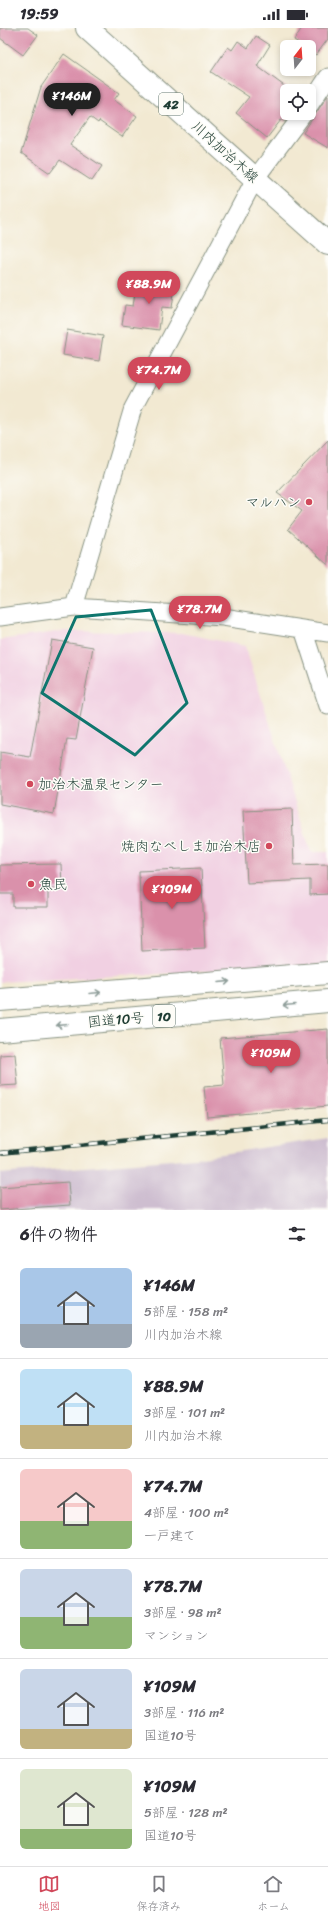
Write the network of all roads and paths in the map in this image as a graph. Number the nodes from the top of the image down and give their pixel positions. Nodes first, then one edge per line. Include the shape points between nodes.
1 (86, 28) edge
2 (328, 77) edge
3 (316, 95) edge
4 (299, 120) edge
5 (255, 179) junction
6 (328, 244) edge
7 (74, 607) junction
8 (0, 617) edge
9 (303, 629) junction
10 (328, 633) edge
11 (328, 706) edge
12 (328, 973) edge
13 (0, 1000) edge
14 (328, 1001) edge
15 (0, 1030) edge

1 - 5 main road, 川内加治木線 / 42
2 - 3 street
4 - 5 street
5 - 6 main road, 川内加治木線 / 42
5 - 7 street via 133,408
7 - 8 street
7 - 9 street via 223,617
9 - 10 street
9 - 11 street
13 -> 12 main road, 国道10号 / 10
14 -> 15 main road, 国道10号 / 10

